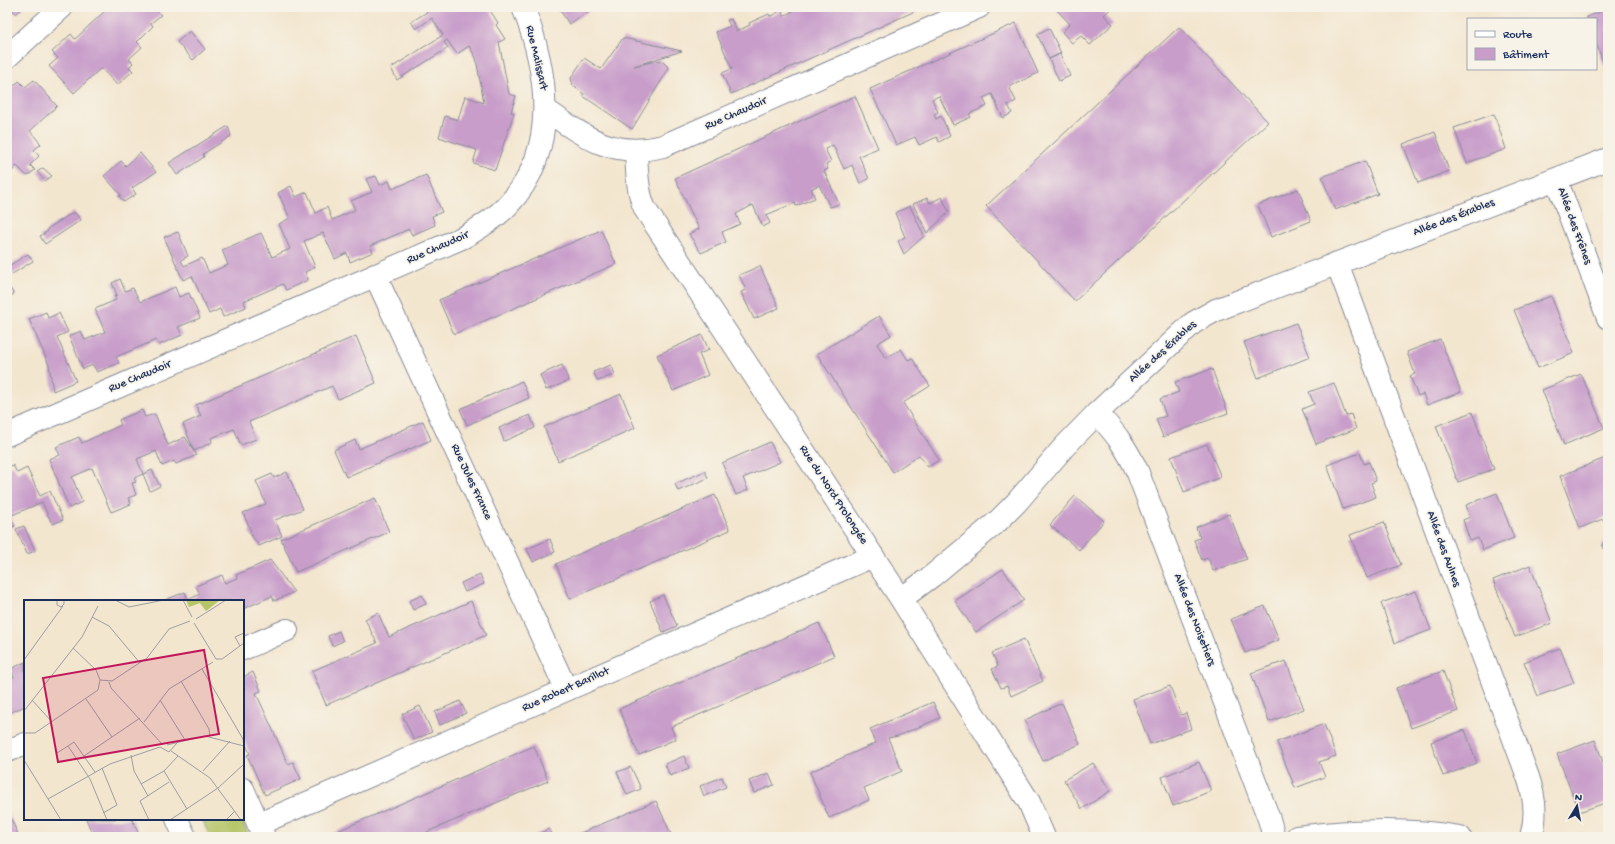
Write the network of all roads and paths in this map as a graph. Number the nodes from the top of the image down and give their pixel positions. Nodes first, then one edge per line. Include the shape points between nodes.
1 (62, 7) edge
2 (523, 7) edge
3 (968, 9) edge
4 (7, 57) edge
5 (546, 110) junction
6 (636, 151) junction
7 (1608, 159) edge
8 (1556, 179) junction
9 (1337, 263) junction
10 (375, 275) junction
11 (1608, 318) edge
12 (1097, 413) junction
13 (7, 435) edge
14 (873, 556) junction
15 (901, 599) junction
16 (287, 630) dead end
17 (244, 649) edge
18 (566, 689) junction
19 (24, 744) edge
20 (7, 751) edge
21 (244, 791) edge
22 (177, 820) edge
23 (262, 830) edge
24 (185, 837) edge
25 (1044, 837) edge
26 (1274, 837) edge
27 (1297, 837) edge
28 (1460, 837) edge
29 (1531, 837) edge

1 - 4 street
2 - 5 street, Rue Malissart via 533,35
3 - 6 street, Rue Chaudoir via 663,146
5 - 6 street, Rue Chaudoir via 595,142 622,150
5 - 10 street, Rue Chaudoir via 538,155 532,170 509,204 495,217 464,237
6 - 14 street, Rue du Nord Prolongée via 638,188 645,209
7 - 8 street, Allée des Érables
8 - 9 street, Allée des Érables
8 - 11 street, Allée des Frênes
9 - 12 street, Allée des Érables via 1216,310 1193,323
9 - 29 street, Allée des Aulnes via 1528,777 1535,812
10 - 13 street, Rue Chaudoir
10 - 18 street, Rue Jules France
12 - 15 street, Allée des Érables via 997,522
12 - 26 street, Allée des Noisetiers via 1118,436 1138,473
14 - 15 street, Rue du Nord Prolongée
14 - 18 street, Rue Robert Barillot
15 - 25 street, Rue du Nord Prolongée via 1029,802
16 - 17 street
18 - 23 street, Rue Robert Barillot
19 - 20 street
21 - 23 street
22 - 24 street
27 - 28 street via 1331,833 1387,832

